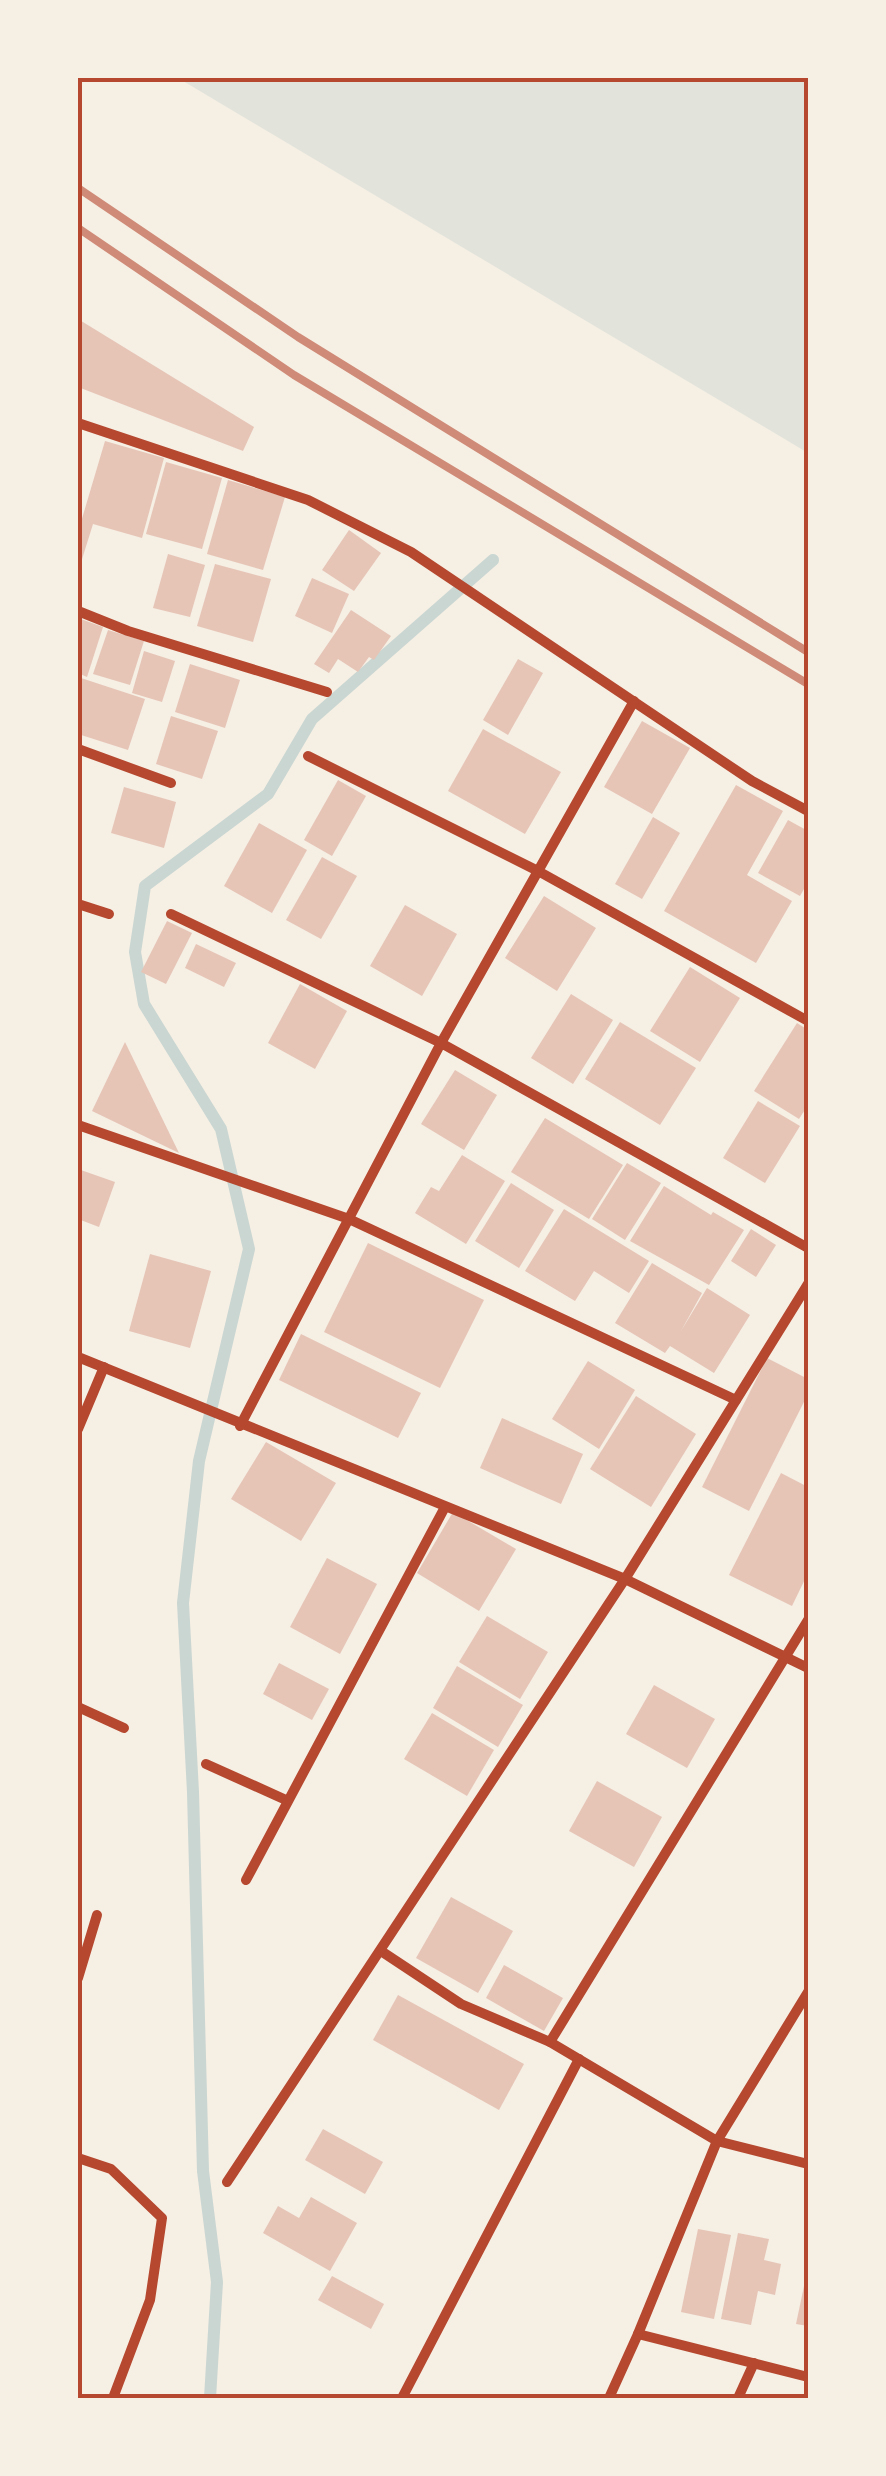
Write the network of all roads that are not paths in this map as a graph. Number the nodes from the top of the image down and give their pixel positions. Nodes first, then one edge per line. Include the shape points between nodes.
1 (78, 423) edge
2 (78, 612) edge
3 (327, 692) dead end
4 (634, 702) junction
5 (78, 748) edge
6 (308, 756) dead end
7 (172, 782) dead end
8 (808, 812) edge
9 (538, 871) junction
10 (78, 904) edge
11 (109, 914) dead end
12 (171, 914) dead end
13 (808, 1021) edge
14 (441, 1044) junction
15 (78, 1125) edge
16 (349, 1219) junction
17 (808, 1248) edge
18 (808, 1284) edge
19 (78, 1358) edge
20 (104, 1367) junction
21 (736, 1400) junction
22 (240, 1426) junction
23 (78, 1428) edge
24 (445, 1506) junction
25 (625, 1579) junction
26 (808, 1620) edge
27 (788, 1658) junction
28 (808, 1668) edge
29 (78, 1707) edge
30 (124, 1728) dead end
31 (206, 1764) dead end
32 (286, 1800) junction
33 (246, 1880) dead end
34 (97, 1914) dead end
35 (381, 1952) junction
36 (78, 1978) edge
37 (808, 1992) edge
38 (550, 2042) junction
39 (579, 2059) junction
40 (717, 2140) junction
41 (78, 2158) edge
42 (808, 2164) edge
43 (227, 2182) dead end
44 (638, 2334) junction
45 (754, 2363) junction
46 (808, 2377) edge
47 (113, 2398) edge
48 (402, 2398) edge
49 (609, 2398) edge
50 (738, 2398) edge

1 - 4 street via 308,500 410,552
2 - 3 street
4 - 8 street
4 - 9 street
5 - 7 street
6 - 9 street
9 - 13 street
9 - 14 street
10 - 11 street
12 - 14 street
14 - 16 street
14 - 17 street
15 - 16 street
16 - 21 street
16 - 22 street
18 - 21 street
19 - 20 street
20 - 22 street
20 - 23 street
21 - 25 street
22 - 24 street
24 - 25 street
24 - 32 street
25 - 27 street
25 - 35 street
26 - 27 street
27 - 28 street
27 - 38 street
29 - 30 street
31 - 32 street
32 - 33 street
34 - 36 street
35 - 38 street via 462,2004
35 - 43 street
37 - 40 street
38 - 39 street
39 - 40 street
39 - 48 street
40 - 42 street
40 - 44 street
41 - 47 street via 110,2169 162,2218 150,2300
44 - 45 street
44 - 49 street
45 - 46 street
45 - 50 street

